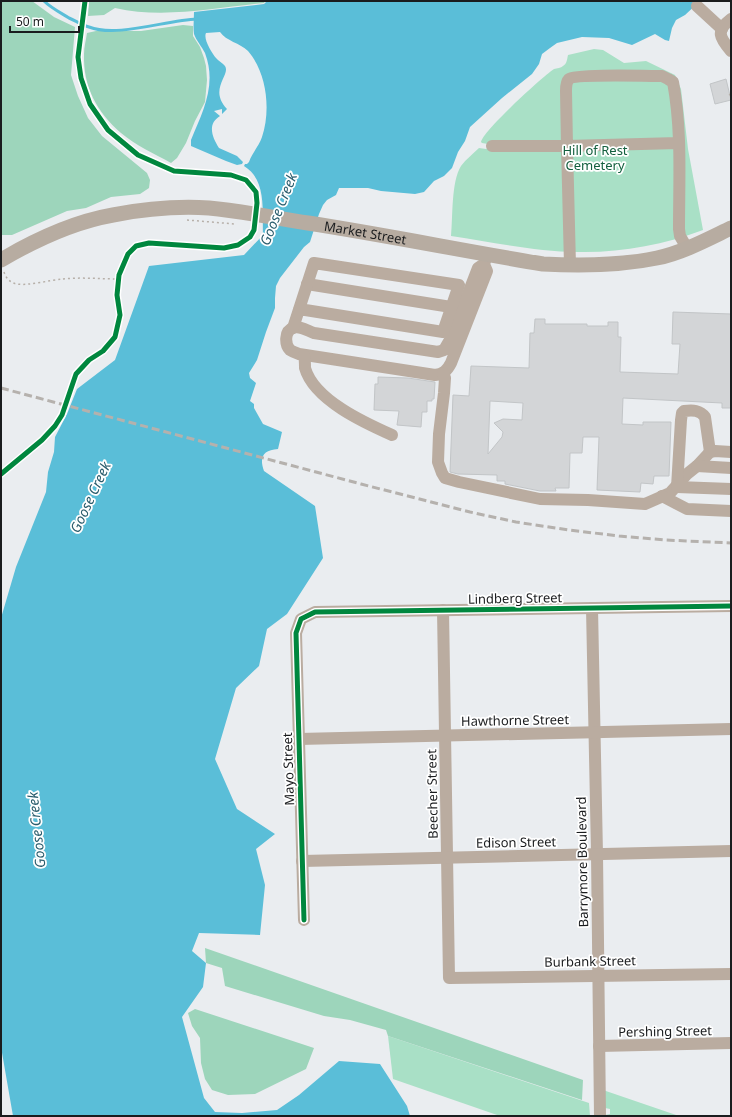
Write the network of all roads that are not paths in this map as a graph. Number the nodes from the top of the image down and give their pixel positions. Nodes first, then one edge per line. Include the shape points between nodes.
1 (691, 4) road end
2 (731, 19) edge
3 (722, 28) junction
4 (731, 51) edge
5 (678, 143) junction
6 (492, 146) dead end
7 (567, 146) junction
8 (731, 228) edge
9 (687, 248) junction
10 (486, 259) junction
11 (570, 266) junction
12 (5, 267) edge
13 (307, 284) junction
14 (451, 307) junction
15 (299, 309) junction
16 (293, 328) junction
17 (447, 335) junction
18 (304, 355) junction
19 (443, 373) junction
20 (392, 435) dead end
21 (710, 452) junction
22 (731, 452) edge
23 (697, 466) junction
24 (731, 468) edge
25 (677, 486) junction
26 (731, 489) edge
27 (662, 496) junction
28 (731, 511) edge
29 (731, 606) edge
30 (592, 608) junction
31 (443, 610) junction
32 (301, 619) joint
33 (731, 729) edge
34 (594, 732) junction
35 (445, 735) junction
36 (299, 738) junction
37 (731, 851) edge
38 (597, 854) junction
39 (447, 858) junction
40 (302, 861) junction
41 (304, 920) dead end
42 (731, 974) edge
43 (598, 975) junction
44 (449, 978) joint
45 (731, 1043) edge
46 (599, 1046) junction
47 (600, 1116) edge

1 - 3 street
2 - 3 street
3 - 4 street via 721,38
5 - 7 street
5 - 7 street via 673,82 668,78 574,77 569,79 566,87
5 - 9 street via 679,229
6 - 7 street
7 - 11 street
8 - 9 main road, Market Street
9 - 11 main road, Market Street via 658,258 616,265
10 - 11 main road, Market Street
10 - 12 main road, Market Street via 342,228 237,218 208,208 176,208 111,215 79,224 18,250
10 - 17 street via 478,268 464,309
10 - 19 street via 487,271 451,363
13 - 14 street
13 - 14 street via 314,263 458,284
13 - 15 street
14 - 17 street
15 - 16 street
15 - 17 street
16 - 17 street via 438,352 444,350
16 - 18 street via 286,336 286,343 289,349
18 - 19 street via 435,375
18 - 20 street via 312,382 327,398 356,418
19 - 27 street via 445,378 438,454 439,468 445,478 540,499 645,504
21 - 22 street
21 - 23 street
21 - 25 street via 705,417 697,411 684,411 680,420
23 - 24 street
23 - 25 street
25 - 26 street
25 - 27 street
27 - 28 street via 687,509
29 - 30 street, Lindberg Street
30 - 31 street, Lindberg Street
30 - 34 street, Barrymore Boulevard
31 - 32 street, Lindberg Street via 315,612
31 - 35 street, Beecher Street
32 - 36 street, Mayo Street via 296,633
33 - 34 street, Hawthorne Street
34 - 35 street, Hawthorne Street
34 - 38 street, Barrymore Boulevard
35 - 36 street, Hawthorne Street
35 - 39 street, Beecher Street
36 - 40 street, Mayo Street
37 - 38 street, Edison Street
38 - 39 street, Edison Street
38 - 43 street, Barrymore Boulevard
39 - 40 street, Edison Street
39 - 44 street, Beecher Street
40 - 41 street, Mayo Street
42 - 43 street, Burbank Street
43 - 44 street, Burbank Street
43 - 46 street, Barrymore Boulevard
45 - 46 street, Pershing Street
46 - 47 street, Barrymore Boulevard

